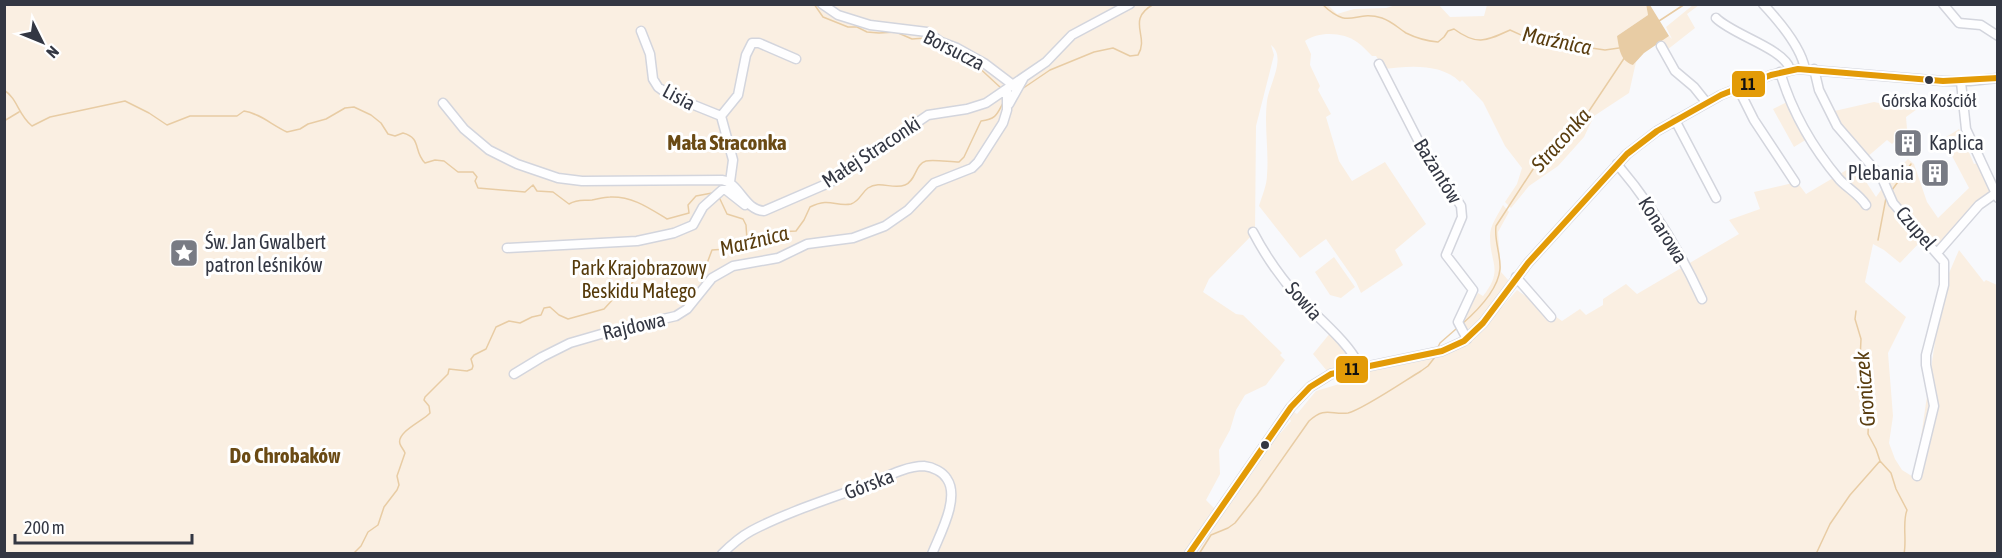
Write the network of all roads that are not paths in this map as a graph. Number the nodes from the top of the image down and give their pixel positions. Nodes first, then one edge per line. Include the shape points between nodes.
1 (822, 4) edge
2 (1130, 4) edge
3 (1763, 4) edge
4 (1943, 4) edge
5 (1716, 18) dead end
6 (641, 31) dead end
7 (1998, 36) edge
8 (1661, 46) dead end
9 (796, 59) dead end
10 (1380, 64) dead end
11 (1790, 69) junction
12 (1810, 69) junction
13 (1780, 72) junction
14 (1998, 78) edge
15 (1024, 79) junction
16 (1961, 82) junction
17 (1738, 88) junction
18 (1009, 89) junction
19 (1706, 102) junction
20 (443, 103) dead end
21 (1007, 107) junction
22 (721, 116) junction
23 (1675, 120) junction
24 (1617, 164) junction
25 (730, 182) junction
26 (1795, 182) dead end
27 (1997, 195) edge
28 (1716, 198) dead end
29 (1866, 205) dead end
30 (753, 209) junction
31 (1253, 232) dead end
32 (507, 249) dead end
33 (1937, 253) junction
34 (1516, 277) junction
35 (1702, 299) dead end
36 (1551, 317) dead end
37 (1467, 339) junction
38 (1359, 368) junction
39 (514, 375) dead end
40 (1917, 476) dead end
41 (722, 554) edge
42 (932, 554) edge
43 (1189, 554) edge

1 - 18 street, Borsucza via 838,15 870,25 927,32 984,63
2 - 15 street, Małej Straconki via 1072,35
3 - 12 street
4 - 7 street via 1959,24 1981,25
5 - 11 street via 1784,60
6 - 22 street, Lisia via 650,54 653,80 661,90
8 - 19 street via 1675,70
9 - 22 street via 752,43 738,95
10 - 37 street, Bażantów via 1412,129 1462,209 1462,218 1446,253 1473,290 1460,326
11 - 12 street
11 - 13 street
12 - 16 street
12 - 33 street, Czupel via 1836,126 1882,178 1898,209
13 - 17 street
13 - 29 street via 1809,140
14 - 16 street
15 - 18 street, Małej Straconki
15 - 21 street, Rajdowa
16 - 27 street via 1966,129
17 - 19 street
17 - 26 street
18 - 21 street, Rajdowa
18 - 30 street, Małej Straconki via 978,106 928,115 831,182 769,210
19 - 23 street
20 - 25 street via 464,129 489,150 558,178
21 - 39 street, Rajdowa via 997,135 972,168 934,183 908,210 885,226 853,238 807,244 778,258 733,266 712,278 687,309 676,316 570,343
22 - 25 street via 733,160
23 - 24 street via 1638,144
23 - 28 street
24 - 34 street
24 - 35 street, Konarowa via 1652,212
25 - 30 street
27 - 33 street via 1979,205
30 - 32 street via 726,190 710,200 690,227 657,238
31 - 38 street, Sowia via 1291,289 1342,343
33 - 40 street, Czupel via 1944,265 1945,279 1926,355 1934,406
34 - 36 street
34 - 37 street
37 - 38 street via 1442,351
38 - 43 street via 1324,377 1297,399
41 - 42 street, Górska via 744,535 768,523 924,466 944,474 952,492

